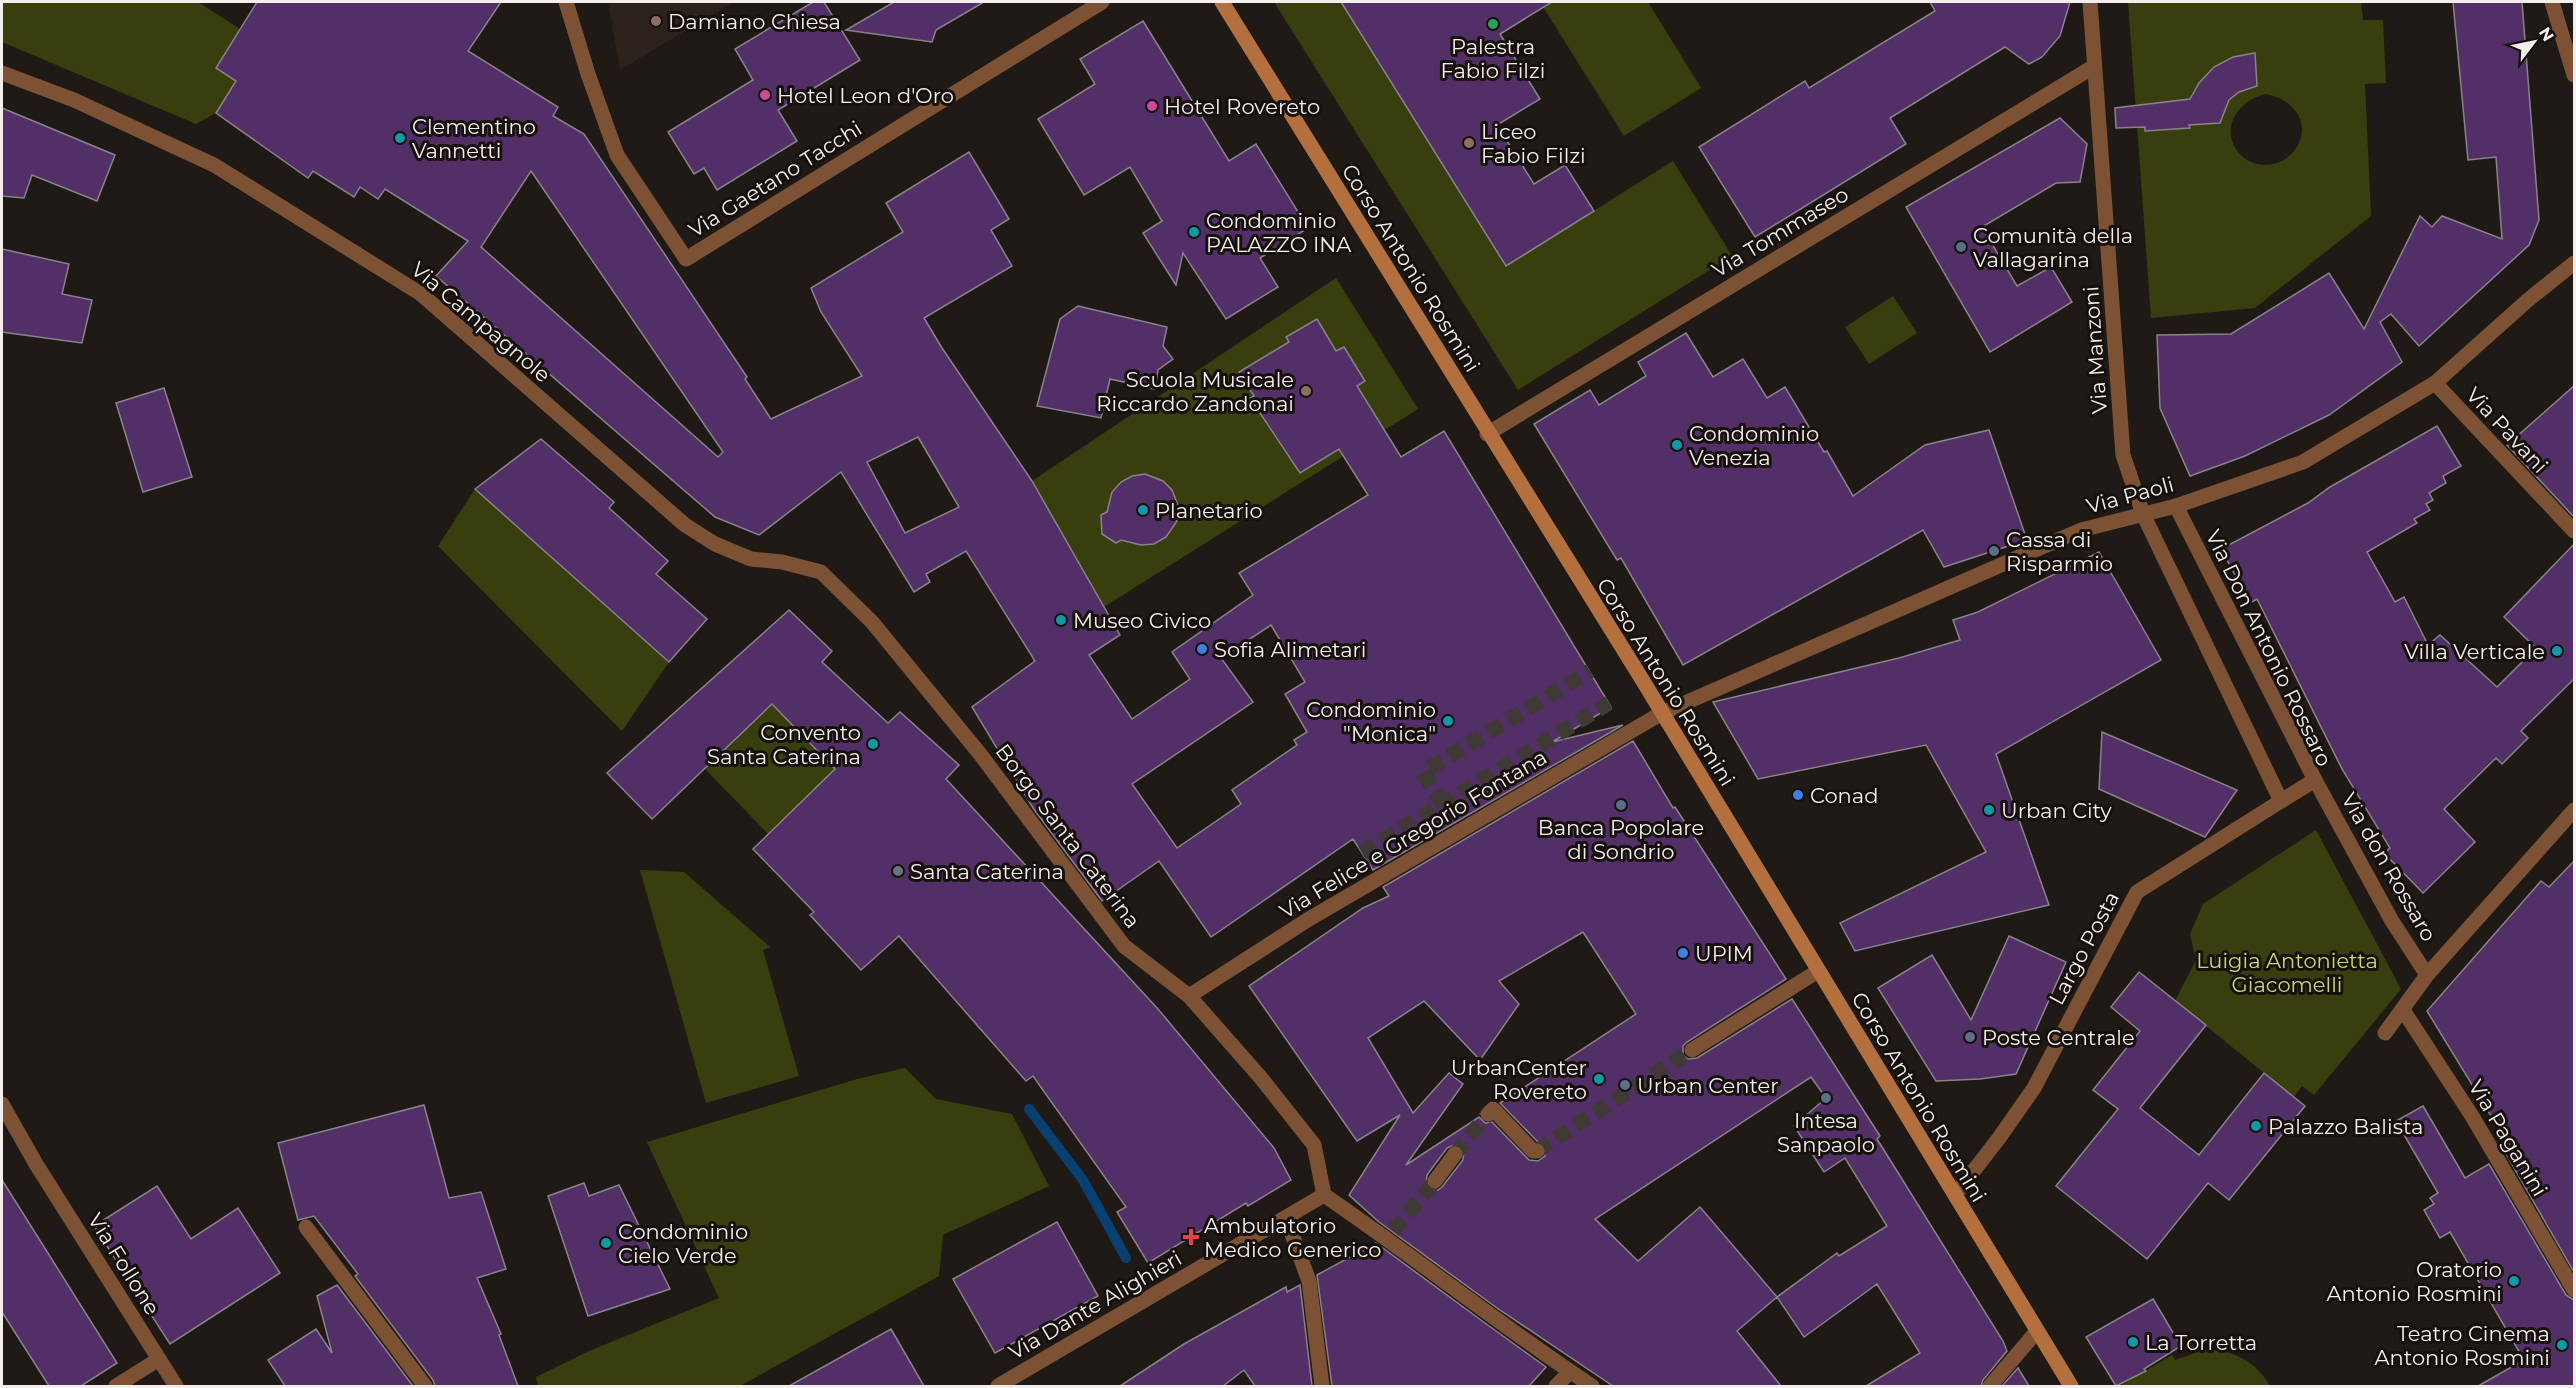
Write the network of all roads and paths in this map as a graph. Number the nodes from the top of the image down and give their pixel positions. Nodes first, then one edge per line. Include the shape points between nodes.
1 (566, 2) edge
2 (1102, 2) edge
3 (1222, 2) edge
4 (2090, 2) edge
5 (2552, 2) edge
6 (2093, 67) junction
7 (2, 73) edge
8 (2574, 75) edge
9 (2574, 263) edge
10 (2435, 383) junction
11 (1488, 434) junction
12 (2176, 506) junction
13 (2144, 514) junction
14 (2574, 531) edge
15 (820, 572) joint
16 (1662, 713) junction
17 (2315, 780) junction
18 (2281, 801) junction
19 (2574, 810) edge
20 (1818, 971) junction
21 (2427, 975) junction
22 (1189, 996) junction
23 (2403, 1010) junction
24 (2385, 1033) dead end
25 (1692, 1050) tunnel mouth
26 (2, 1104) edge
27 (1488, 1114) dead end
28 (1537, 1151) dead end
29 (1455, 1154) tunnel mouth
30 (1435, 1181) tunnel mouth
31 (1324, 1195) junction
32 (1955, 1195) junction
33 (1286, 1218) junction
34 (306, 1227) dead end
35 (2574, 1290) edge
36 (2037, 1331) junction
37 (159, 1359) junction
38 (1570, 1372) junction
39 (116, 1386) edge
40 (176, 1386) edge
41 (425, 1386) edge
42 (998, 1386) edge
43 (1322, 1386) edge
44 (1556, 1386) edge
45 (1592, 1386) edge
46 (1990, 1386) edge
47 (2071, 1386) edge

1 - 2 street, Via Gaetano Tacchi via 617,155 686,259
3 - 11 main road, Corso Antonio Rosmini
4 - 6 street, Via Manzoni
5 - 8 street
6 - 11 street, Via Tommaseo
6 - 13 street, Via Manzoni via 2123,455
7 - 15 street, Via Campagnole via 74,100 214,165 421,294 685,525 715,544 751,559
9 - 10 street, Via Paoli
10 - 12 street, Via Paoli via 2303,462
10 - 14 street, Via Pavani
11 - 16 main road, Corso Antonio Rosmini
12 - 13 street, Via Paoli
12 - 17 street, Via Don Antonio Rossaro
13 - 16 street, Via Paoli via 2081,530
13 - 18 street
15 - 22 street, Borgo Santa Caterina via 872,622 981,754 1124,946
16 - 20 main road, Corso Antonio Rosmini
16 - 22 street, Via Felice e Gregorio Fontana via 1309,919
17 - 18 street, Via Don Antonio Rossaro
17 - 21 street, Via don Rossaro via 2392,921
18 - 32 street, Largo Posta via 2137,892 2034,1088
19 - 21 street
20 - 25 street
20 - 32 main road, Corso Antonio Rosmini
21 - 23 street
22 - 31 street, Borgo Santa Caterina via 1314,1145
23 - 24 street
23 - 35 street, Via Paganini via 2472,1116
26 - 37 street, Via Follone
27 - 28 street via 1493,1109
29 - 30 street
31 - 33 street, Via Dante Alighieri
31 - 38 street via 1390,1235 1492,1318
32 - 36 main road, Corso Antonio Rosmini
33 - 42 street, Via Dante Alighieri
33 - 43 street via 1309,1281
34 - 41 street
36 - 46 street
36 - 47 main road, Corso Antonio Rosmini
37 - 39 street
37 - 40 street, Via Follone
38 - 44 street
38 - 45 street

